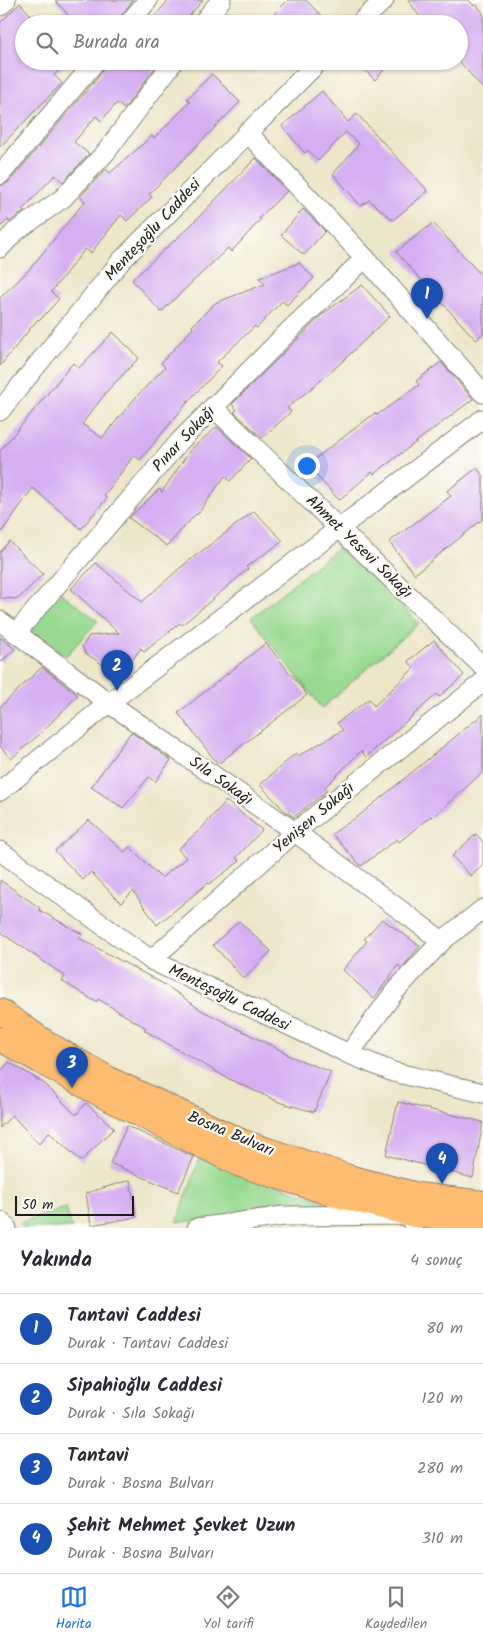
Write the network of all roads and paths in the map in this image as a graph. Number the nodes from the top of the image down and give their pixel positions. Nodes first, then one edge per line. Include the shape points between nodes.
1 (6, 0) edge
2 (148, 0) edge
3 (221, 0) edge
4 (384, 0) edge
5 (0, 6) edge
6 (136, 15) edge
7 (209, 15) edge
8 (368, 15) edge
9 (88, 70) edge
10 (167, 70) edge
11 (310, 70) edge
12 (247, 132) junction
13 (0, 175) edge
14 (0, 248) edge
15 (365, 258) junction
16 (483, 394) edge
17 (213, 407) junction
18 (0, 411) edge
19 (483, 419) edge
20 (340, 529) junction
21 (0, 621) edge
22 (16, 633) junction
23 (483, 667) edge
24 (483, 682) edge
25 (109, 703) junction
26 (0, 792) edge
27 (295, 832) junction
28 (0, 851) edge
29 (483, 909) edge
30 (442, 941) junction
31 (150, 960) junction
32 (0, 1011) edge
33 (0, 1039) edge
34 (349, 1054) junction
35 (483, 1092) edge
36 (483, 1203) edge
37 (0, 1221) edge
38 (414, 1221) edge
39 (483, 1222) edge
40 (309, 1223) edge
41 (8, 1228) edge
42 (197, 1228) edge

1 - 5 street
2 - 6 street
3 - 7 street
4 - 8 street
9 - 13 street
10 - 14 street via 106,152 63,198 15,232
11 - 12 street, Menteşoğlu Caddesi
12 - 15 street
12 - 18 street, Menteşoğlu Caddesi via 121,260
15 - 16 street
15 - 17 street, Pınar Sokağı
17 - 20 street, Ahmet Yesevi Sokağı
17 - 22 street, Pınar Sokağı via 179,442
19 - 20 street
20 - 23 street, Ahmet Yesevi Sokağı
20 - 25 street
21 - 22 street, Sıla Sokağı
22 - 25 street, Sıla Sokağı
24 - 27 street, Yenişen Sokağı
25 - 26 street
25 - 27 street, Sıla Sokağı
27 - 30 street, Sıla Sokağı
27 - 31 street, Yenişen Sokağı
28 - 31 street, Menteşoğlu Caddesi
29 - 30 street
30 - 34 street via 395,991
31 - 34 street, Menteşoğlu Caddesi
32 - 36 main road, Bosna Bulvarı via 41,1040 109,1079 243,1142 349,1177 418,1195
33 - 38 main road, Bosna Bulvarı via 103,1096 238,1164
34 - 35 street, Menteşoğlu Caddesi via 393,1072
37 - 41 street
38 - 39 main road, Bosna Bulvarı
38 - 40 street
40 - 42 street via 284,1216

